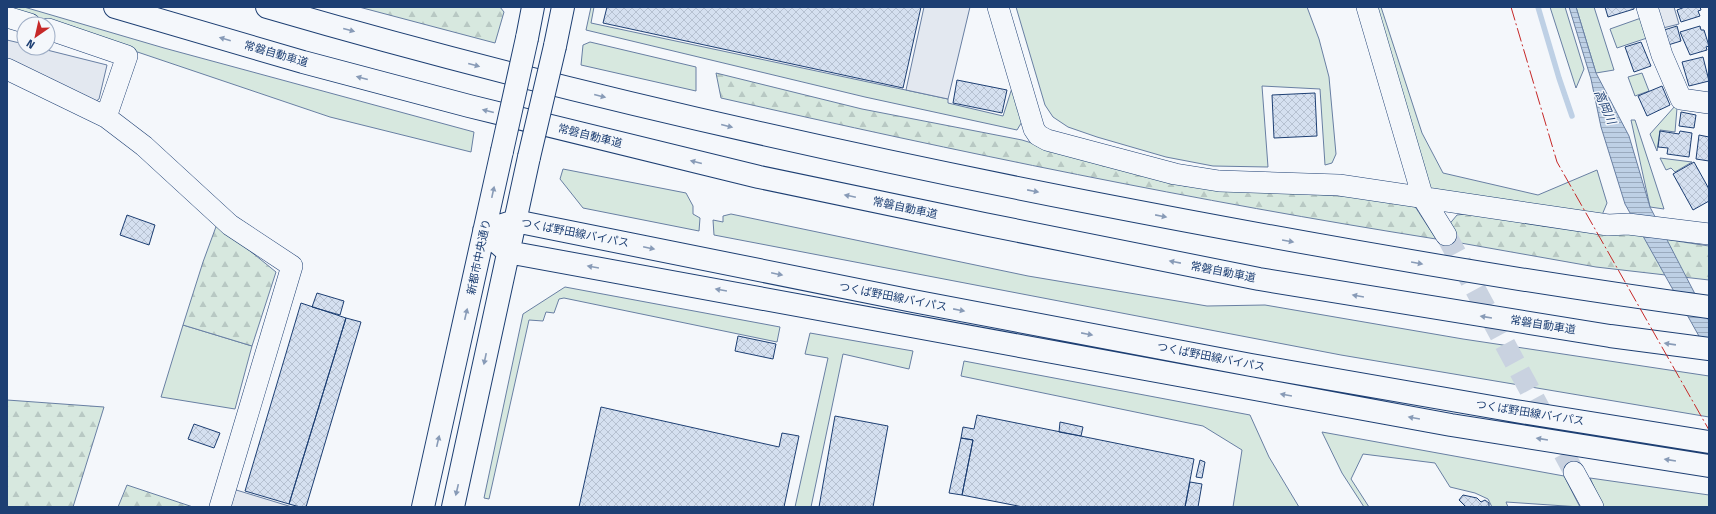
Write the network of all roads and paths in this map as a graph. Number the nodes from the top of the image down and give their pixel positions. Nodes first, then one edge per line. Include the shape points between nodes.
1 (114, 7) edge
2 (267, 7) edge
3 (533, 7) edge
4 (563, 7) edge
5 (998, 7) edge
6 (1366, 7) edge
7 (1647, 7) edge
8 (56, 32) edge
9 (7, 69) edge
10 (1709, 103) edge
11 (106, 117) junction
12 (1423, 198) junction
13 (515, 221) junction
14 (484, 230) junction
15 (1709, 234) edge
16 (1446, 235) tunnel mouth
17 (508, 252) junction
18 (1709, 307) edge
19 (1709, 349) edge
20 (1709, 442) edge
21 (1709, 466) edge
22 (1574, 472) tunnel mouth
23 (220, 507) edge
24 (423, 507) edge
25 (454, 507) edge
26 (1593, 507) edge

19 -> 1 main road, 常磐自動車道 via 1572,330 1259,279 767,179 469,106 303,62
2 -> 18 main road via 482,67 748,132 995,184 1271,238 1440,267
14 -> 3 main road, 新都市中央通り, bridge
4 - 13 main road, bridge
5 - 12 street via 1034,129 1038,135 1048,140 1176,174 1219,181 1339,185
6 - 12 street
7 - 10 street via 1662,55 1681,99
8 - 11 street via 127,56
9 - 11 street
11 - 23 street via 144,146 230,224 292,266
12 - 15 street via 1608,225 1628,224
12 - 16 street
13 - 14 main road, つくば野田線バイパス
13 - 17 main road
13 -> 20 main road, つくば野田線バイパス via 913,301 1236,362 1523,413
14 - 17 main road
24 -> 14 main road, 新都市中央通り
21 -> 17 main road via 1428,421
17 -> 25 main road
22 - 26 street

